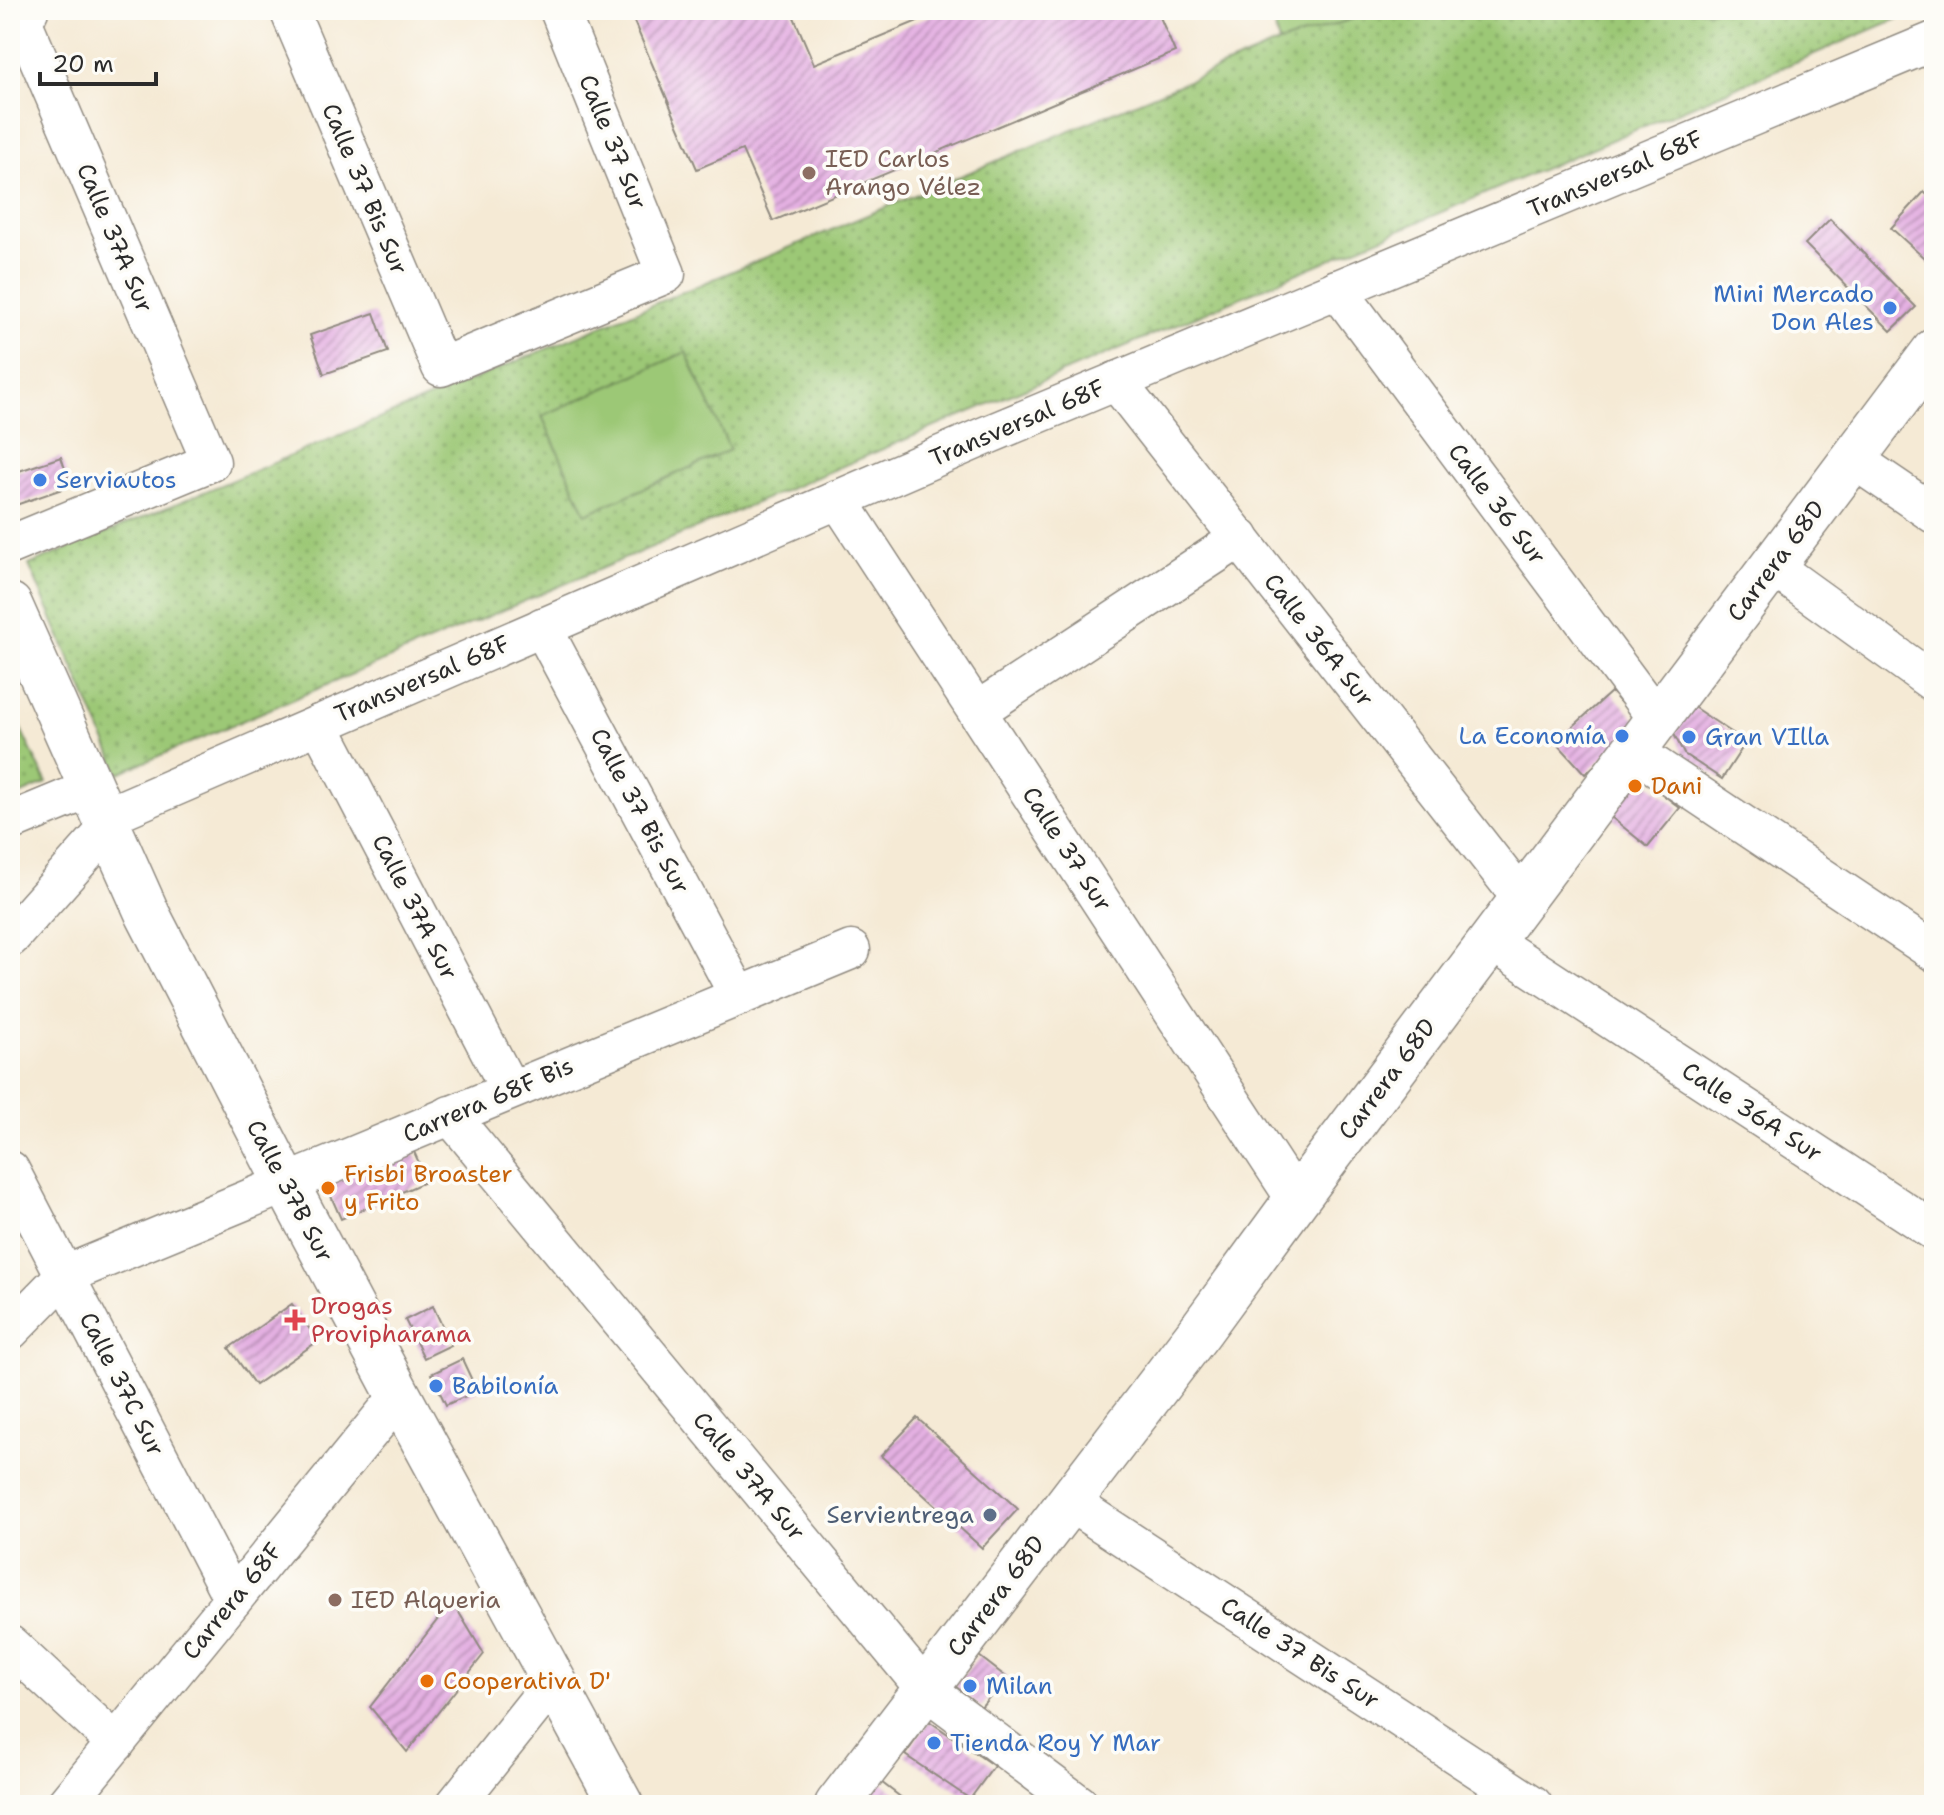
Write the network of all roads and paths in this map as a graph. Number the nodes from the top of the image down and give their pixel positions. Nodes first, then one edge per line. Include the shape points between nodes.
1 (289, 10) edge
2 (559, 10) edge
3 (18, 14) edge
4 (1934, 41) edge
5 (666, 274) joint
6 (1337, 289) junction
7 (1934, 351) edge
8 (1116, 381) junction
9 (1853, 459) junction
10 (838, 499) junction
11 (1934, 514) edge
12 (1240, 538) junction
13 (10, 545) edge
14 (1772, 566) junction
15 (10, 605) edge
16 (542, 627) junction
17 (1934, 683) edge
18 (977, 711) junction
19 (319, 724) junction
20 (1645, 735) junction
21 (102, 811) junction
22 (10, 822) edge
23 (1522, 899) junction
24 (10, 938) edge
25 (1491, 941) junction
26 (851, 950) dead end
27 (1934, 952) edge
28 (739, 996) junction
29 (510, 1090) junction
30 (450, 1115) junction
31 (10, 1170) edge
32 (286, 1183) junction
33 (1296, 1200) junction
34 (1934, 1231) edge
35 (65, 1275) junction
36 (10, 1331) edge
37 (399, 1396) junction
38 (1068, 1501) junction
39 (233, 1599) junction
40 (10, 1645) edge
41 (554, 1681) junction
42 (925, 1689) junction
43 (116, 1743) junction
44 (65, 1805) edge
45 (455, 1805) edge
46 (621, 1805) edge
47 (837, 1805) edge
48 (1080, 1805) edge
49 (1533, 1805) edge

1 - 5 street, Calle 37 Bis Sur via 441,367
2 - 5 street, Calle 37 Sur
3 - 13 street, Calle 37A Sur via 211,462
4 - 6 street, Transversal 68F
6 - 8 street, Transversal 68F
6 - 20 street, Calle 36 Sur
7 - 9 street, Carrera 68D
8 - 10 street, Transversal 68F
8 - 12 street, Calle 36A Sur
9 - 11 street
9 - 14 street, Carrera 68D
10 - 16 street, Transversal 68F
10 - 18 street, Calle 37 Sur
12 - 18 street
12 - 23 street, Calle 36A Sur
14 - 17 street
14 - 20 street, Carrera 68D
15 - 21 street, Calle 37B Sur
16 - 19 street, Transversal 68F
16 - 28 street, Calle 37 Bis Sur
18 - 33 street, Calle 37 Sur
19 - 21 street, Transversal 68F
19 - 29 street, Calle 37A Sur
20 - 23 street, Carrera 68D
20 - 27 street, Calle 36 Sur
21 - 22 street, Transversal 68F
21 - 24 street
21 - 32 street, Calle 37B Sur via 148,915
23 - 25 street, Carrera 68D
25 - 33 street, Carrera 68D
25 - 34 street, Calle 36A Sur
26 - 28 street, Carrera 68F Bis
28 - 29 street, Carrera 68F Bis
29 - 30 street, Carrera 68F Bis
30 - 32 street, Carrera 68F Bis
30 - 42 street, Calle 37A Sur
31 - 35 street, Calle 37C Sur
32 - 35 street, Carrera 68F Bis
32 - 37 street, Calle 37B Sur
33 - 38 street, Carrera 68D
35 - 36 street, Carrera 68F Bis
35 - 39 street, Calle 37C Sur
37 - 39 street, Carrera 68F
37 - 41 street, Calle 37B Sur
38 - 42 street, Carrera 68D
38 - 49 street, Calle 37 Bis Sur
39 - 43 street, Carrera 68F
40 - 43 street
41 - 45 street
41 - 46 street, Calle 37B Sur
42 - 47 street, Carrera 68D
42 - 48 street, Calle 37A Sur
43 - 44 street, Carrera 68F

